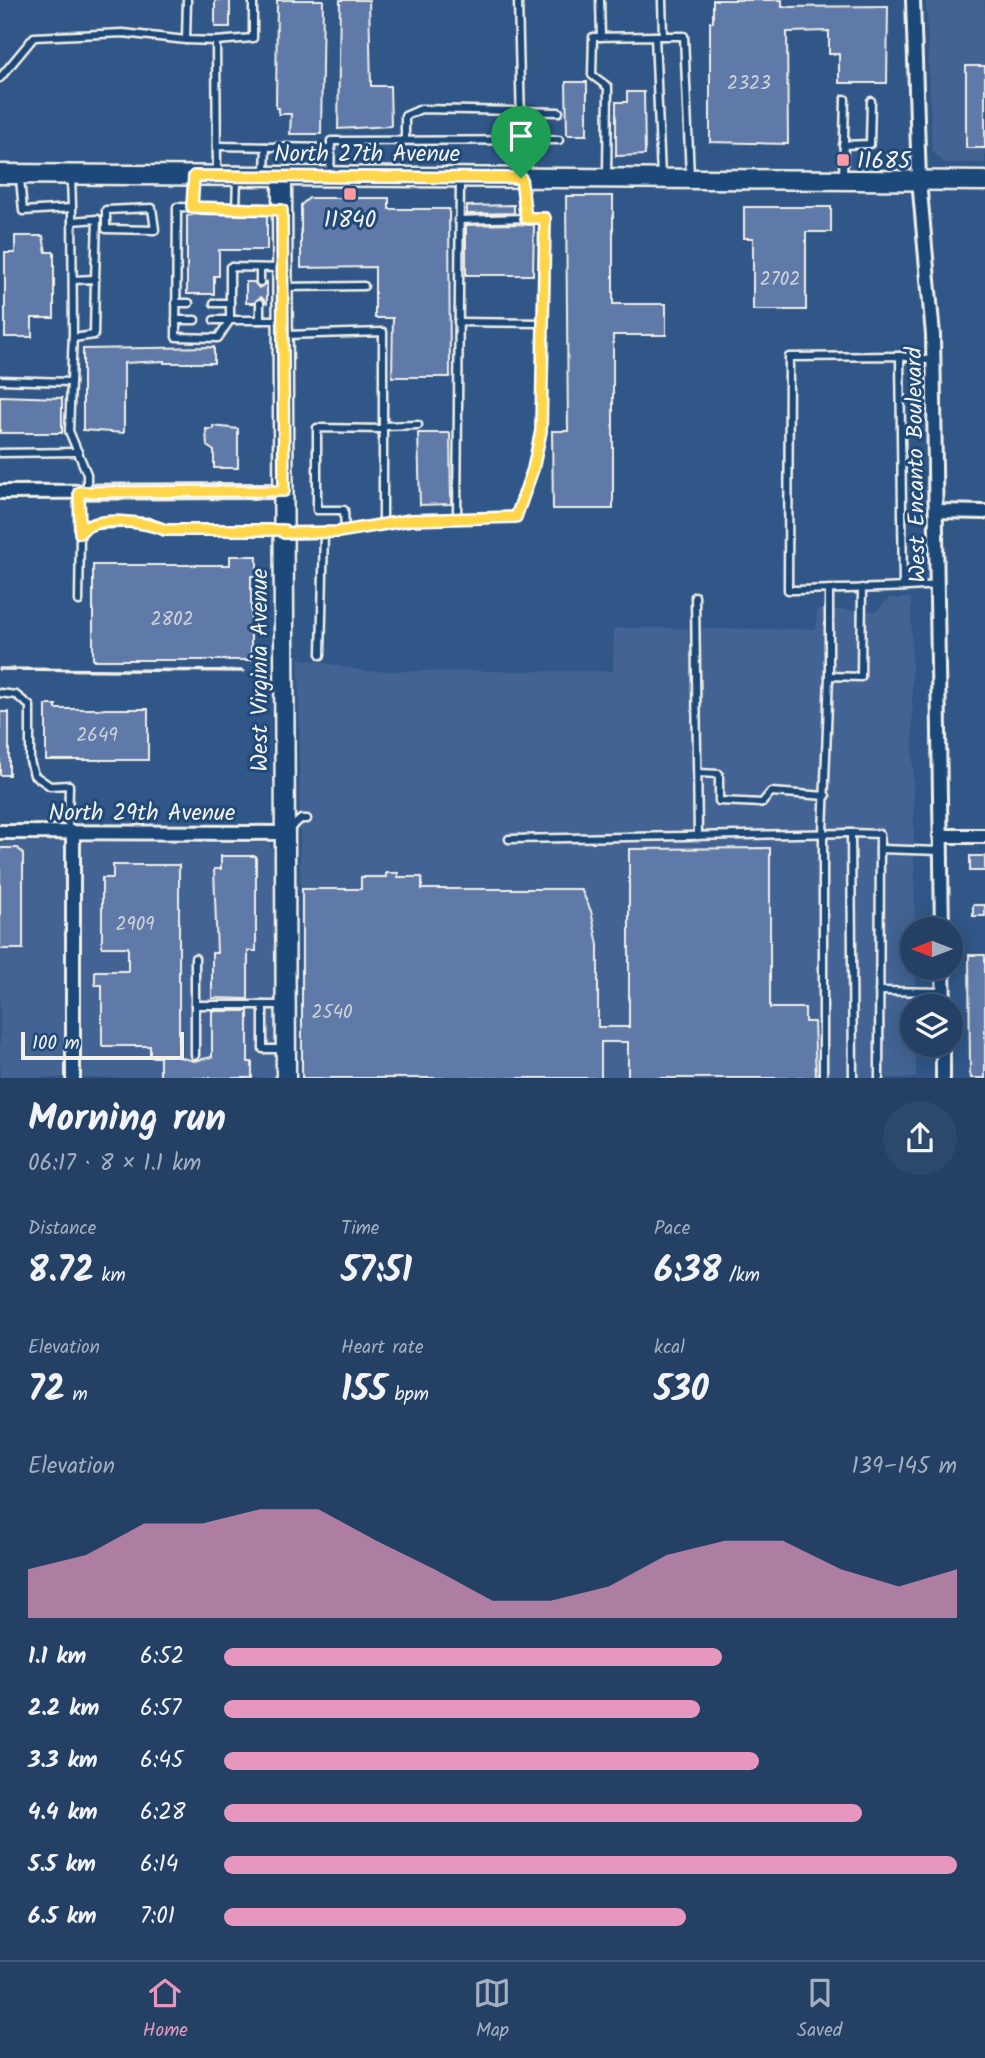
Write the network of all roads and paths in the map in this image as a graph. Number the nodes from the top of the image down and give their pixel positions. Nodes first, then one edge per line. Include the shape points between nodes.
1 (187, 0) edge
2 (253, 0) edge
3 (518, 0) edge
4 (600, 0) edge
5 (662, 0) edge
6 (913, 0) edge
7 (659, 36) junction
8 (601, 37) junction
9 (186, 40) junction
10 (216, 41) junction
11 (0, 78) edge
12 (845, 100) dead end
13 (871, 101) dead end
14 (519, 111) junction
15 (559, 112) dead end
16 (520, 139) junction
17 (405, 140) junction
18 (559, 140) dead end
19 (844, 145) junction
20 (217, 146) junction
21 (266, 147) junction
22 (330, 148) junction
23 (0, 174) edge
24 (20, 175) junction
25 (71, 175) junction
26 (194, 176) junction
27 (217, 177) junction
28 (237, 177) junction
29 (274, 177) junction
30 (330, 177) junction
31 (460, 178) junction
32 (521, 178) junction
33 (607, 179) junction
34 (661, 179) junction
35 (690, 179) junction
36 (843, 180) junction
37 (919, 180) junction
38 (985, 181) edge
39 (192, 207) junction
40 (72, 208) junction
41 (236, 208) junction
42 (282, 210) junction
43 (526, 218) junction
44 (101, 219) junction
45 (458, 220) junction
46 (72, 221) junction
47 (260, 268) junction
48 (282, 268) junction
49 (95, 279) junction
50 (73, 280) junction
51 (260, 282) dead end
52 (282, 286) junction
53 (364, 286) dead end
54 (176, 303) junction
55 (188, 303) dead end
56 (214, 303) dead end
57 (230, 303) junction
58 (260, 303) dead end
59 (176, 320) junction
60 (195, 320) dead end
61 (214, 320) dead end
62 (230, 320) junction
63 (260, 320) junction
64 (458, 321) junction
65 (543, 323) junction
66 (283, 328) junction
67 (73, 338) junction
68 (900, 356) junction
69 (934, 361) junction
70 (0, 380) edge
71 (71, 382) junction
72 (418, 425) dead end
73 (383, 427) junction
74 (78, 452) junction
75 (0, 453) edge
76 (284, 491) junction
77 (0, 492) edge
78 (83, 492) junction
79 (938, 512) junction
80 (985, 512) edge
81 (457, 519) junction
82 (383, 524) junction
83 (284, 531) junction
84 (345, 531) junction
85 (324, 532) junction
86 (80, 533) junction
87 (939, 585) junction
88 (903, 587) junction
89 (862, 588) junction
90 (829, 589) junction
91 (695, 596) dead end
92 (79, 601) dead end
93 (321, 656) dead end
94 (829, 676) junction
95 (0, 693) edge
96 (698, 773) junction
97 (826, 796) junction
98 (307, 819) dead end
99 (0, 832) edge
100 (71, 832) junction
101 (284, 833) junction
102 (823, 833) junction
103 (851, 833) junction
104 (698, 835) junction
105 (940, 835) junction
106 (985, 836) edge
107 (509, 839) dead end
108 (880, 849) junction
109 (940, 850) junction
110 (942, 917) edge
111 (195, 958) dead end
112 (944, 980) edge
113 (879, 991) junction
114 (944, 992) joint
115 (195, 1005) junction
116 (263, 1005) junction
117 (286, 1005) junction
118 (286, 1049) junction
119 (195, 1055) dead end
120 (943, 1057) edge
121 (73, 1078) edge
122 (286, 1078) edge
123 (823, 1078) edge
124 (853, 1078) edge
125 (879, 1078) edge
126 (943, 1078) edge

1 - 9 lane
2 - 10 lane via 253,38
3 - 14 lane
4 - 8 lane
5 - 7 lane
6 - 37 street, West Encanto Boulevard
7 - 8 lane
7 - 34 lane
7 - 35 lane via 684,36
8 - 33 lane via 593,37 593,75 608,87
9 - 10 lane
9 - 11 lane via 123,33 34,37
10 - 20 lane
12 - 19 lane
13 - 19 lane via 870,144
14 - 15 lane
14 - 16 lane
14 - 17 lane via 410,111 405,116
16 - 17 lane
16 - 18 lane
16 - 32 lane
17 - 22 lane via 331,141
19 - 36 lane
20 - 21 lane
20 - 27 lane
21 - 22 lane
21 - 29 lane
22 - 30 lane
23 - 24 main road, North 27th Avenue
24 - 25 main road, North 27th Avenue
24 - 40 lane via 23,211
25 - 26 main road, North 27th Avenue
25 - 40 lane
26 - 27 main road, North 27th Avenue
26 - 39 lane
27 - 28 main road, North 27th Avenue
28 - 29 main road, North 27th Avenue
28 - 41 lane
29 - 30 main road, North 27th Avenue
29 - 42 main road, West Virginia Avenue
30 - 31 main road, North 27th Avenue
31 - 32 main road, North 27th Avenue
31 - 45 lane
32 - 33 main road, North 27th Avenue
32 - 43 lane
33 - 34 main road, North 27th Avenue
34 - 35 main road, North 27th Avenue
35 - 36 main road, North 27th Avenue
36 - 37 main road, North 27th Avenue
37 - 38 main road, North 27th Avenue
37 - 69 street, West Encanto Boulevard
39 - 41 lane
39 - 54 lane via 177,206
40 - 46 lane
41 - 42 lane
42 - 48 main road, West Virginia Avenue
43 - 45 lane
43 - 65 lane via 545,218
44 - 44 lane via 106,229 155,230 152,208 106,210
44 - 46 lane
44 - 49 lane
45 - 64 lane
46 - 50 lane
47 - 48 lane
47 - 51 lane
47 - 57 lane via 230,267
48 - 52 main road, West Virginia Avenue
49 - 50 lane
49 - 67 lane via 94,335
50 - 67 lane
52 - 53 lane
52 - 66 main road, West Virginia Avenue
54 - 55 lane
54 - 59 lane
56 - 57 lane
57 - 62 lane
58 - 63 lane
59 - 60 lane
59 - 62 lane via 176,337 218,338
61 - 62 lane
62 - 63 lane
63 - 66 lane
64 - 65 lane
64 - 81 lane
65 - 81 lane via 541,431 516,517
66 - 73 lane via 383,332
66 - 76 main road, West Virginia Avenue
67 - 71 lane
68 - 69 lane
68 - 88 lane
68 - 90 lane via 789,357 789,590
69 - 79 street, West Encanto Boulevard
70 - 71 lane
71 - 74 lane via 69,431
72 - 73 lane
73 - 82 lane
73 - 84 lane via 317,428 317,510 344,510
74 - 75 lane
74 - 78 lane via 87,474
76 - 78 street
76 - 83 main road, West Virginia Avenue
77 - 78 street
78 - 86 lane
79 - 80 street
79 - 87 street, West Encanto Boulevard
81 - 82 lane
82 - 84 lane
83 - 85 lane
83 - 86 lane via 165,530 148,522 97,523
83 - 101 main road, West Virginia Avenue
84 - 85 lane
85 - 93 lane
86 - 92 lane
87 - 88 lane
87 - 105 street, West Encanto Boulevard
88 - 89 lane
89 - 90 lane
89 - 94 lane via 860,677
90 - 94 lane
91 - 96 lane
94 - 97 lane
95 - 100 lane via 16,695 30,706 34,775 50,786 69,786
96 - 97 lane via 719,774 719,801 762,803 771,793
96 - 104 lane
97 - 102 lane
98 - 101 lane
99 - 100 street, North 29th Avenue
100 - 101 street, North 29th Avenue
100 - 121 street
101 - 117 main road, West Virginia Avenue
102 - 103 lane
102 - 104 lane
102 - 123 lane
103 - 108 lane via 880,834
103 - 124 lane
104 - 107 lane
105 - 106 street
105 - 109 street, West Encanto Boulevard
108 - 109 lane
108 - 113 lane
109 - 110 street, West Encanto Boulevard
111 - 115 lane
112 - 114 street
113 - 114 lane
113 - 125 lane
115 - 116 lane
115 - 119 lane
116 - 117 lane
116 - 118 lane via 263,1049
117 - 118 main road, West Virginia Avenue
118 - 122 main road, West Virginia Avenue
120 - 126 street

